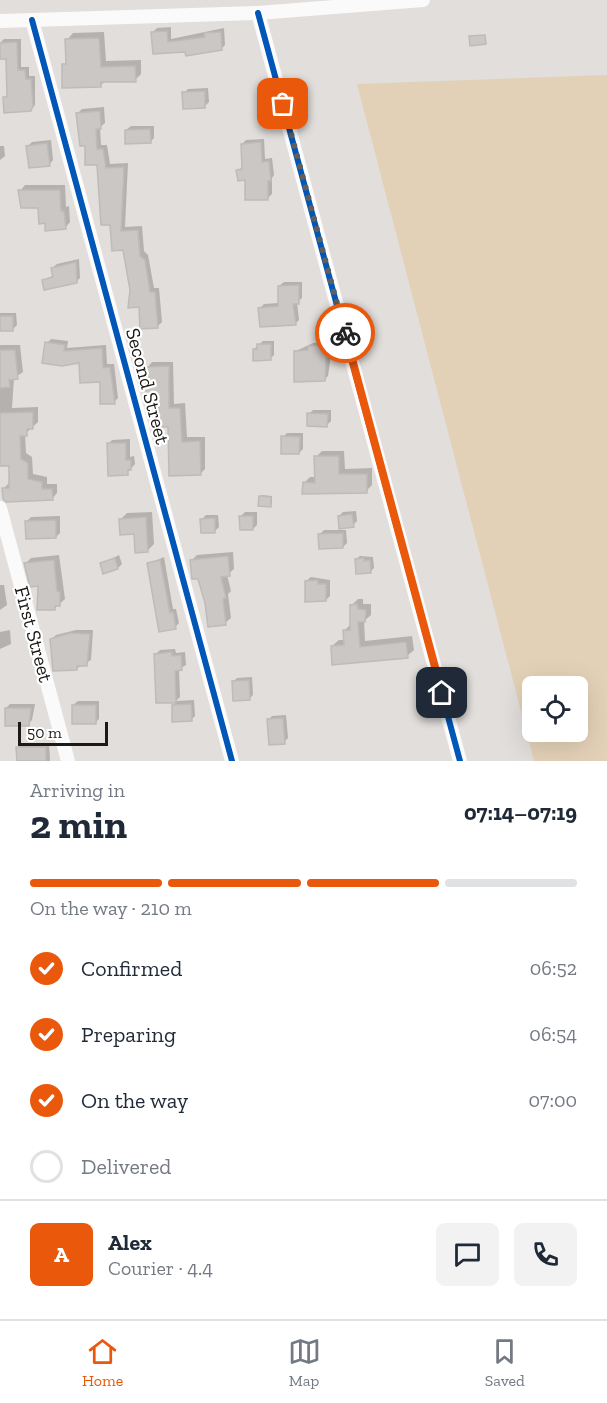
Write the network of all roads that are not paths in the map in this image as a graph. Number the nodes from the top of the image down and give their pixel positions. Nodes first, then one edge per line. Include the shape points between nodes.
1 (423, 0) edge
2 (258, 13) junction
3 (32, 20) junction
4 (0, 21) edge
5 (0, 508) edge
6 (68, 761) edge
7 (232, 761) edge
8 (460, 761) edge

1 - 2 street
2 - 3 street
2 - 8 street
3 - 4 street
3 - 7 street, Second Street
5 - 6 street, First Street

